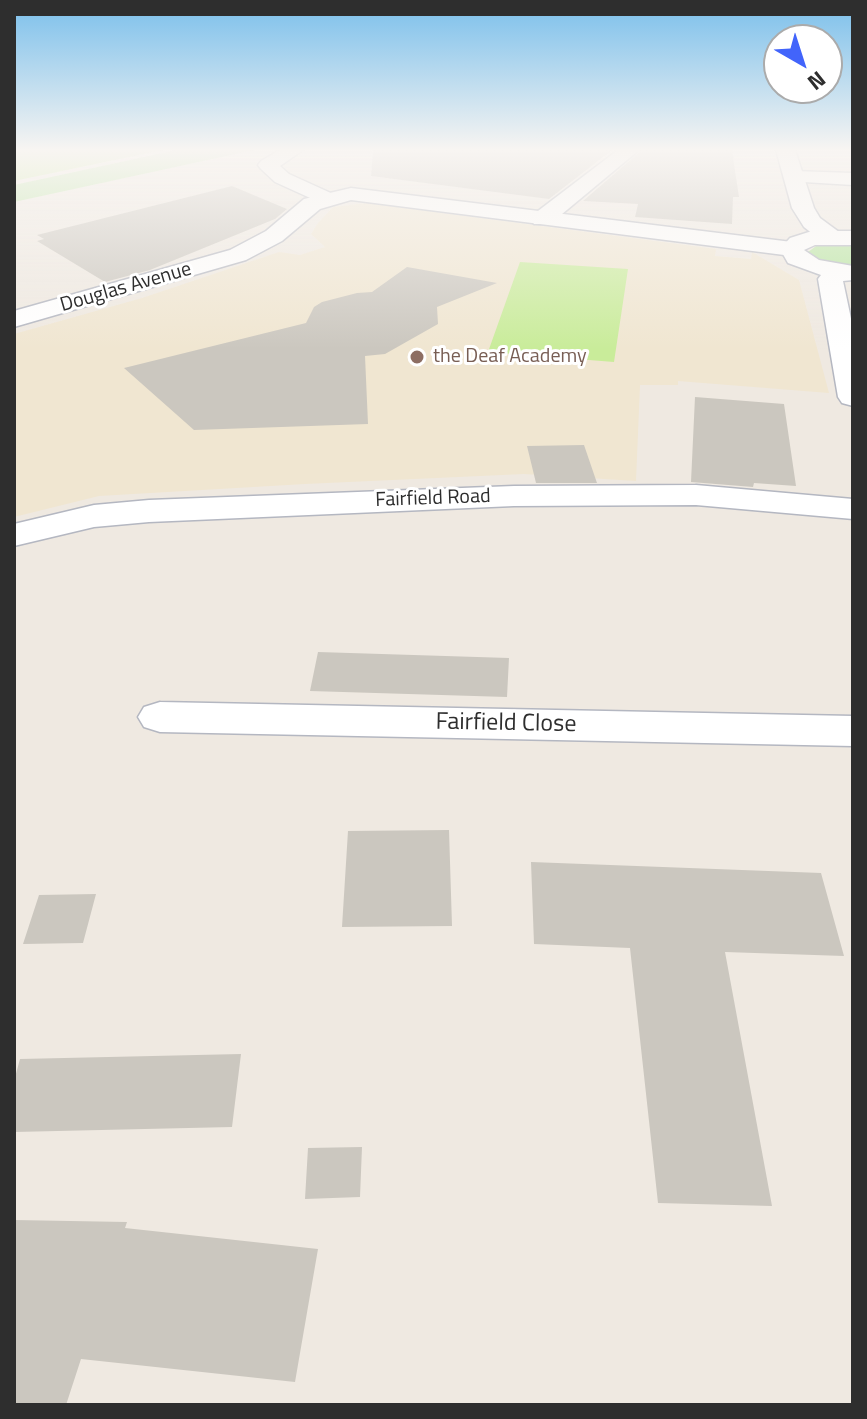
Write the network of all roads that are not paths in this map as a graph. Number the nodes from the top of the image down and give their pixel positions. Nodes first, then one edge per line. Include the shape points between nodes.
1 (297, 216) edge
2 (522, 216) edge
3 (546, 216) edge
4 (808, 216) edge
5 (542, 219) junction
6 (842, 237) edge
7 (792, 249) junction
8 (846, 273) edge
9 (14, 319) edge
10 (853, 397) edge
11 (853, 509) edge
12 (14, 535) edge
13 (160, 717) dead end
14 (853, 731) edge

1 - 9 street, Douglas Avenue via 238,255
2 - 5 street, Douglas Avenue
3 - 5 street
4 - 6 street
5 - 7 street, Douglas Avenue
6 - 7 street via 798,243
7 - 8 street via 805,262
8 - 10 street via 830,279
11 - 12 street, Fairfield Road via 696,495 514,496 149,511 94,516
13 - 14 street, Fairfield Close

